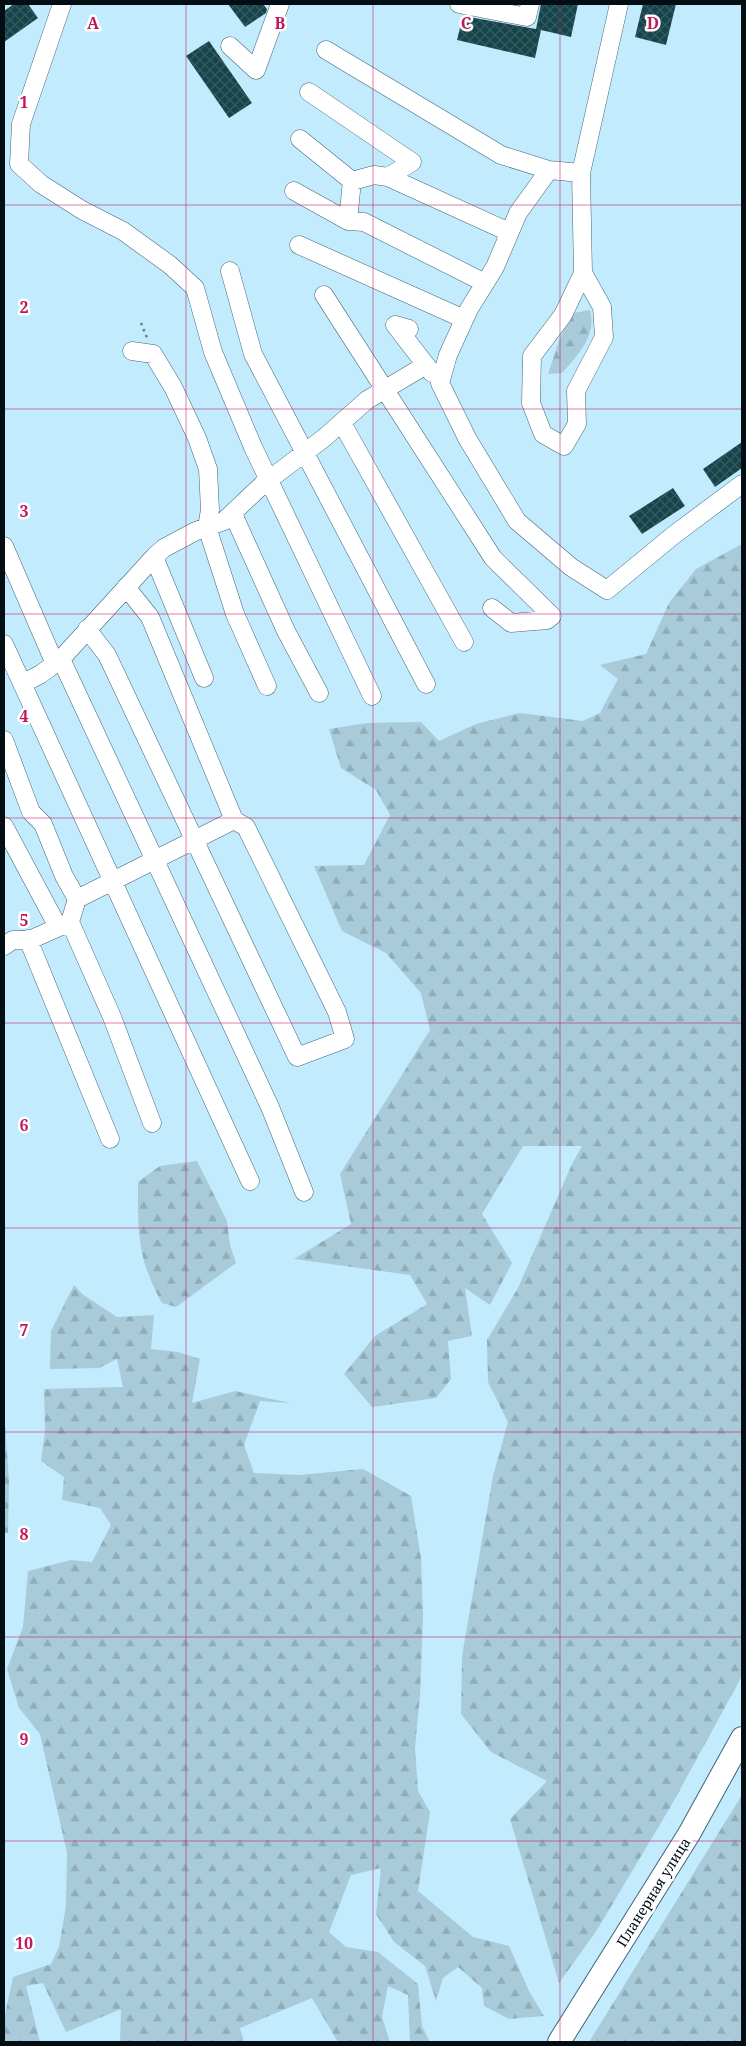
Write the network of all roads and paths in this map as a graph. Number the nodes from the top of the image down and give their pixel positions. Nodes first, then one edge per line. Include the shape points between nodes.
1 (62, 4) edge
2 (280, 4) edge
3 (459, 4) edge
4 (530, 4) edge
5 (619, 4) edge
6 (230, 46) dead end
7 (326, 50) dead end
8 (309, 92) dead end
9 (300, 139) dead end
10 (549, 170) junction
11 (582, 173) junction
12 (388, 177) junction
13 (352, 181) junction
14 (294, 191) dead end
15 (348, 221) junction
16 (509, 232) junction
17 (299, 245) dead end
18 (230, 271) dead end
19 (583, 273) junction
20 (485, 283) junction
21 (324, 295) dead end
22 (464, 319) junction
23 (409, 330) dead end
24 (132, 351) dead end
25 (426, 365) junction
26 (440, 383) junction
27 (386, 389) junction
28 (342, 423) junction
29 (305, 453) junction
30 (268, 480) junction
31 (742, 484) edge
32 (232, 514) junction
33 (207, 527) junction
34 (4, 546) edge
35 (154, 557) junction
36 (126, 587) junction
37 (492, 608) dead end
38 (87, 629) junction
39 (464, 642) dead end
40 (4, 644) edge
41 (58, 661) junction
42 (204, 678) dead end
43 (22, 684) junction
44 (426, 684) dead end
45 (267, 686) dead end
46 (319, 693) dead end
47 (372, 696) dead end
48 (4, 740) edge
49 (234, 820) junction
50 (4, 826) edge
51 (192, 840) junction
52 (153, 859) junction
53 (112, 881) junction
54 (77, 899) junction
55 (64, 924) junction
56 (28, 939) junction
57 (4, 945) edge
58 (152, 1123) dead end
59 (110, 1139) dead end
60 (250, 1181) dead end
61 (304, 1192) dead end
62 (742, 1738) edge
63 (559, 2042) edge

1 - 30 lane via 21,124 19,164 41,184 123,232 170,265 194,288 213,352
2 - 6 lane via 256,70
3 - 4 lane via 527,18
5 - 11 lane
7 - 10 lane via 501,155
8 - 12 lane via 412,162
9 - 13 lane
10 - 11 lane
10 - 16 lane via 518,213
11 - 19 lane
12 - 13 lane via 374,175
12 - 16 lane
13 - 15 lane
14 - 15 lane
15 - 20 lane via 364,222
16 - 20 lane
17 - 22 lane
18 - 29 lane via 253,354
19 - 19 lane via 563,315 532,356 531,403 543,434 564,446 577,424 576,391 604,337 602,307
20 - 22 lane
21 - 27 lane
22 - 26 lane
23 - 25 lane via 395,325
24 - 33 lane via 153,354 197,438 208,469 210,510
25 - 26 lane
25 - 27 lane
26 - 31 lane via 466,438 517,521 571,568 607,590
27 - 28 lane via 366,400
27 - 37 lane via 493,558 552,616 547,620 511,623
28 - 29 lane
28 - 39 lane
29 - 30 lane
29 - 44 lane
30 - 32 lane
30 - 47 lane
32 - 33 lane via 224,521
32 - 46 lane via 286,631
33 - 35 lane via 164,548
33 - 45 lane via 235,614
34 - 41 lane
35 - 36 lane
35 - 42 lane
36 - 38 lane
36 - 49 lane via 150,617
38 - 41 lane
38 - 51 lane via 107,655
40 - 43 lane
41 - 43 lane
41 - 52 lane
43 - 53 lane
48 - 54 lane via 31,812 42,824
49 - 51 lane
49 - 51 lane via 246,827 337,1012 345,1039 297,1057
50 - 55 lane
51 - 52 lane
52 - 53 lane
52 - 61 lane via 270,1107
53 - 54 lane
53 - 60 lane
54 - 55 lane
55 - 56 lane
55 - 58 lane via 112,1017
56 - 57 lane via 13,940
56 - 59 lane
62 - 63 main road, Планерная улица via 689,1834

